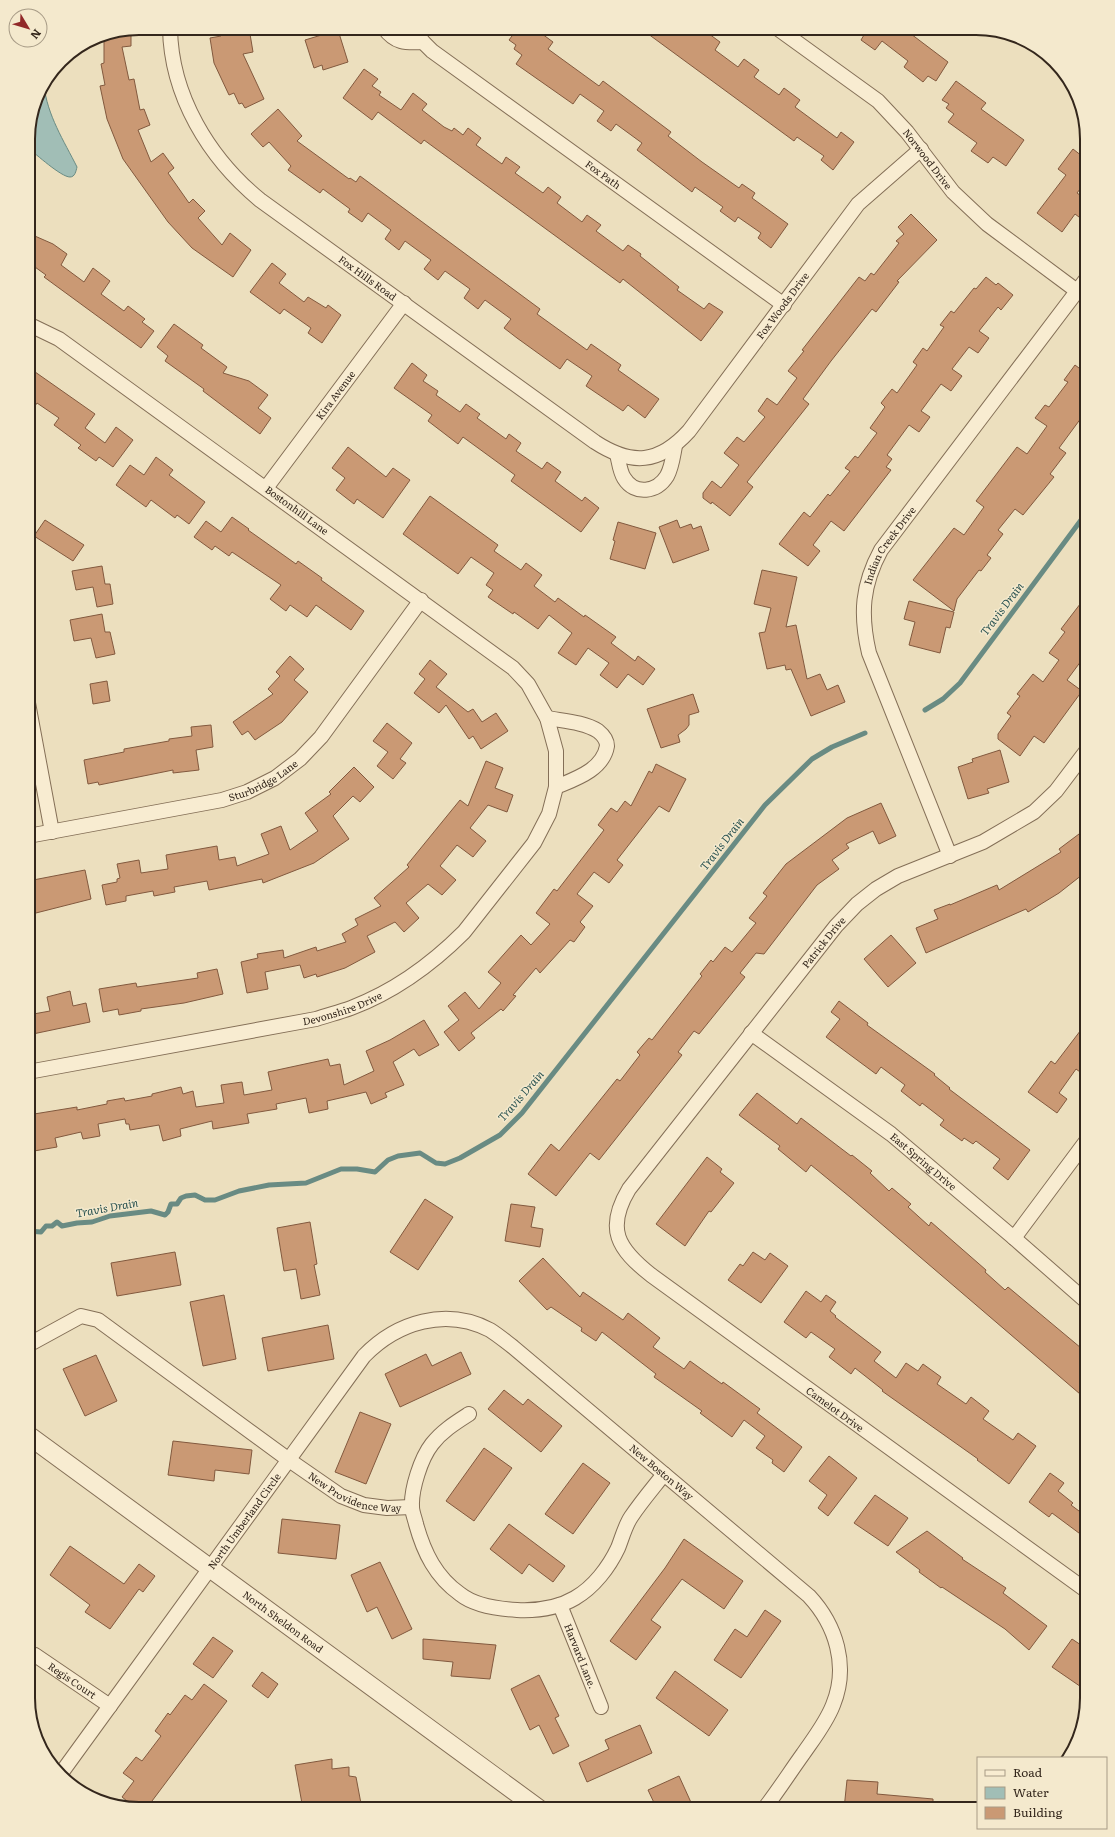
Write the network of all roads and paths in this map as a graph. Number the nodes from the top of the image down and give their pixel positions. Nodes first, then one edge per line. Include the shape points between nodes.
1 (171, 35) edge
2 (389, 35) edge
3 (418, 35) edge
4 (787, 35) edge
5 (423, 42) junction
6 (921, 149) junction
7 (1080, 287) edge
8 (1077, 291) junction
9 (404, 303) junction
10 (784, 305) junction
11 (35, 327) edge
12 (675, 446) junction
13 (617, 454) junction
14 (644, 458) joint
15 (266, 488) junction
16 (421, 600) junction
17 (547, 718) junction
18 (35, 741) edge
19 (556, 751) joint
20 (1080, 759) edge
21 (556, 787) junction
22 (52, 832) junction
23 (35, 835) edge
24 (950, 856) junction
25 (751, 1033) junction
26 (35, 1071) edge
27 (1080, 1149) edge
28 (620, 1206) joint
29 (1014, 1238) junction
30 (1080, 1296) edge
31 (460, 1321) joint
32 (35, 1341) edge
33 (469, 1414) dead end
34 (35, 1440) edge
35 (289, 1460) junction
36 (664, 1474) junction
37 (412, 1507) junction
38 (211, 1568) junction
39 (1080, 1586) edge
40 (560, 1605) junction
41 (35, 1655) dead end
42 (110, 1706) junction
43 (601, 1707) dead end
44 (64, 1769) edge
45 (529, 1802) edge
46 (769, 1802) edge

1 - 9 street, Fox Hills Road via 176,70 189,109 205,140 225,167 260,200
2 - 5 street via 406,43
3 - 5 street, Fox Path
4 - 6 street, Norwood Drive via 878,101
5 - 10 street, Fox Path
6 - 8 street, Norwood Drive via 953,192 987,224
6 - 10 street, Fox Woods Drive via 858,204
7 - 8 street, Indian Creek Drive
8 - 24 street, Indian Creek Drive via 881,550 866,588 863,630 869,653
9 - 13 street, Fox Hills Road via 595,442
9 - 15 street, Kira Avenue
10 - 12 street, Fox Woods Drive
11 - 15 street, Bostonhill Lane via 59,339
12 - 13 street via 673,462 661,484 642,491 633,487 624,478
12 - 14 street, Fox Woods Drive
13 - 14 street, Fox Hills Road
15 - 16 street, Bostonhill Lane
16 - 17 street, Bostonhill Lane via 513,668 528,684
16 - 22 street, Sturbridge Lane via 321,738 300,760 275,778 247,792 222,800
17 - 19 street, Bostonhill Lane
17 - 21 street via 580,724 598,731 607,743 606,752 597,765 578,778
18 - 22 street
19 - 21 street, Devonshire Drive
20 - 24 street, Patrick Drive via 1056,791 1034,812 983,842
21 - 26 street, Devonshire Drive via 549,814 534,843 464,932 424,968 391,988 352,1008 316,1019
22 - 23 street, Sturbridge Lane
24 - 25 street, Patrick Drive via 898,876 857,904 836,926
25 - 28 street, Patrick Drive via 629,1189
25 - 29 street, East Spring Drive via 891,1134
27 - 29 street
28 - 39 street, Camelot Drive via 616,1231 625,1252 635,1262
29 - 30 street, East Spring Drive
31 - 35 street, North Umberland Circle via 448,1319 409,1325 390,1334 374,1346 364,1356
31 - 36 street, New Boston Way via 490,1330 513,1346
32 - 35 street, New Providence Way via 81,1316 98,1320
33 - 37 street via 445,1429 431,1445 420,1466
34 - 38 street, North Sheldon Road
35 - 37 street, New Providence Way via 341,1496 356,1502 387,1508
35 - 38 street, North Umberland Circle
36 - 40 street, New Providence Way via 630,1518 607,1567 595,1582 576,1598
36 - 46 street, New Boston Way via 818,1605 828,1621 838,1650 838,1687 826,1720
37 - 40 street, New Providence Way via 420,1539 430,1561 440,1577 461,1595 502,1610 529,1611
38 - 42 street, North Umberland Circle
38 - 45 street, North Sheldon Road
40 - 43 street, Harvard Lane.
41 - 42 street, Regis Court
42 - 44 street, North Umberland Circle

